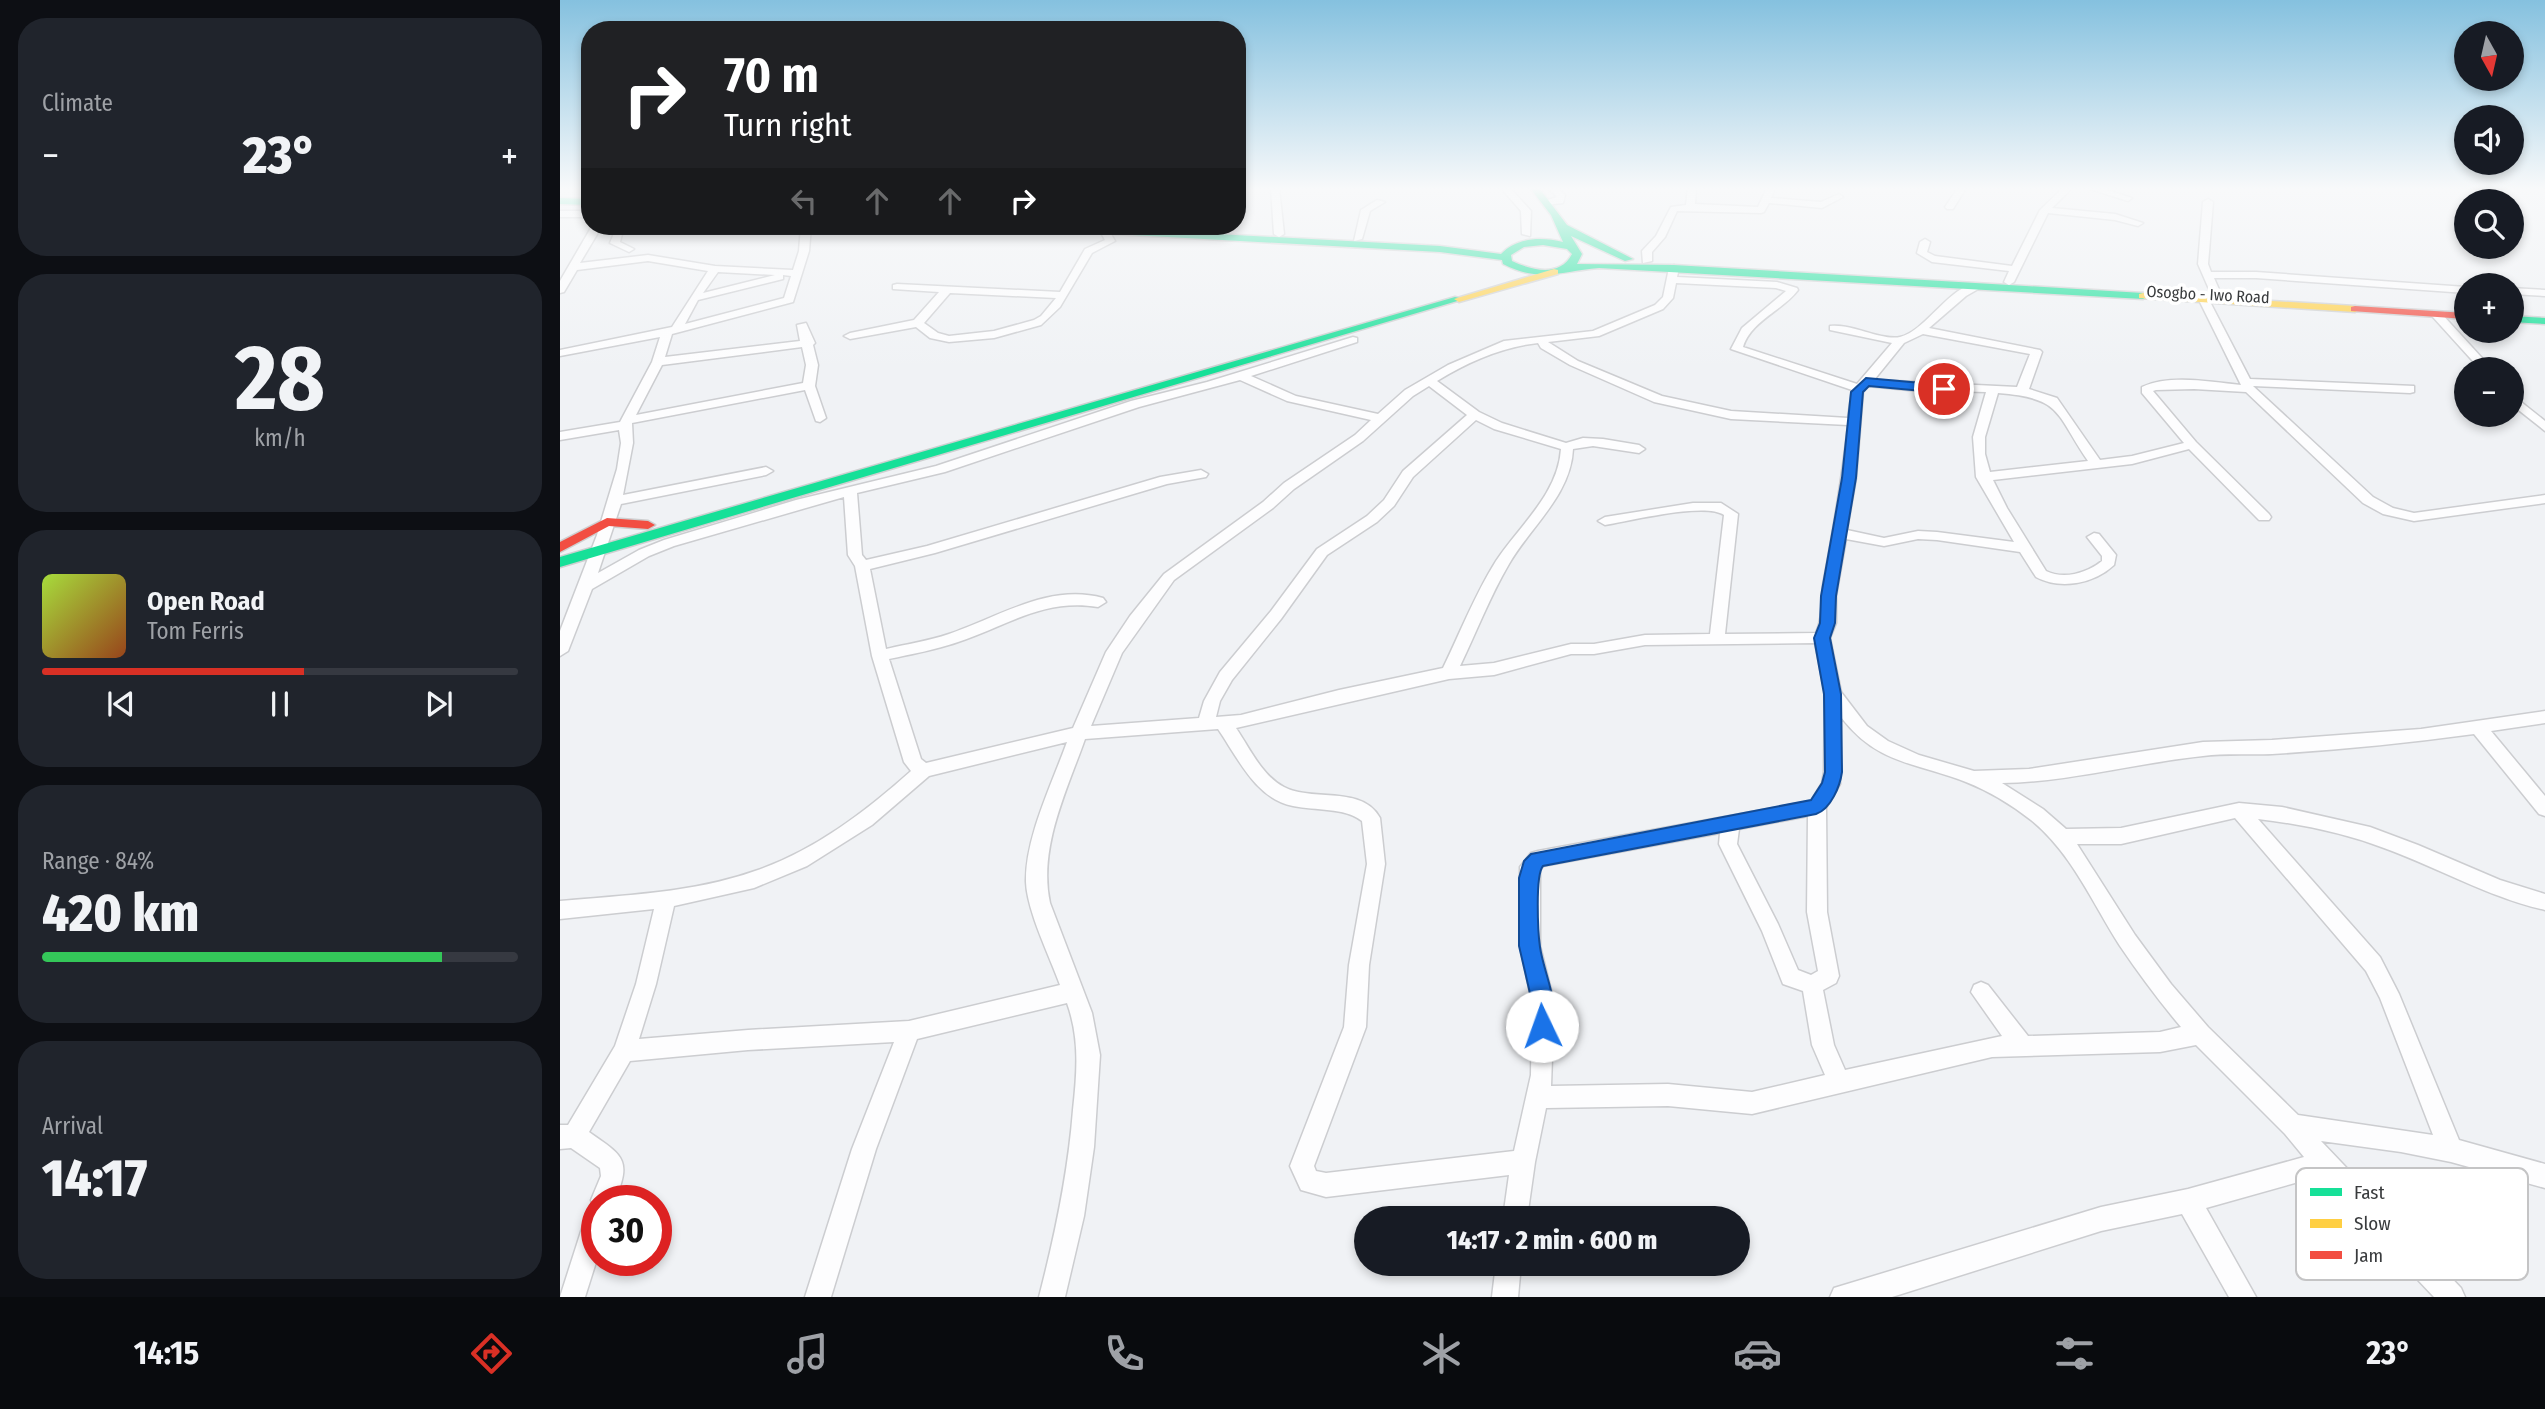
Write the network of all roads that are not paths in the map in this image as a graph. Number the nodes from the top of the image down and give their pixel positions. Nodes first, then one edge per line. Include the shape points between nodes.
1 (1571, 248) edge
2 (582, 249) edge
3 (804, 249) edge
4 (1093, 249) edge
5 (1431, 249) edge
6 (1503, 249) edge
7 (1520, 249) edge
8 (1574, 249) edge
9 (1604, 249) edge
10 (1649, 249) edge
11 (1923, 249) edge
12 (2025, 249) edge
13 (2204, 249) edge
14 (1514, 250) junction
15 (1628, 259) junction
16 (1647, 261) junction
17 (1570, 267) junction
18 (715, 268) junction
19 (568, 272) edge
20 (1554, 272) junction
21 (795, 273) junction
22 (1673, 274) junction
23 (2012, 275) junction
24 (2207, 275) junction
25 (1976, 286) junction
26 (897, 288) dead end
27 (2454, 289) edge
28 (560, 290) edge
29 (947, 290) junction
30 (2524, 292) edge
31 (2545, 293) edge
32 (1061, 295) junction
33 (2210, 297) junction
34 (695, 298) junction
35 (2454, 308) edge
36 (2524, 313) edge
37 (2436, 314) junction
38 (2545, 314) edge
39 (2454, 315) edge
40 (2524, 320) edge
41 (2545, 321) edge
42 (918, 323) junction
43 (802, 325) dead end
44 (1834, 328) dead end
45 (1921, 330) junction
46 (671, 331) junction
47 (850, 336) dead end
48 (1353, 340) dead end
49 (1542, 341) junction
50 (1900, 341) junction
51 (808, 343) junction
52 (560, 353) edge
53 (2475, 357) edge
54 (658, 362) junction
55 (1242, 376) junction
56 (1429, 381) junction
57 (1862, 385) junction
58 (809, 386) junction
59 (2247, 386) junction
60 (2410, 389) dead end
61 (1992, 390) junction
62 (2022, 391) junction
63 (2524, 409) edge
64 (1475, 415) junction
65 (820, 418) dead end
66 (1377, 421) junction
67 (1853, 422) junction
68 (627, 423) junction
69 (2545, 427) edge
70 (560, 436) edge
71 (2192, 445) junction
72 (1567, 447) junction
73 (1639, 449) dead end
74 (2096, 463) junction
75 (766, 471) dead end
76 (1201, 474) dead end
77 (1983, 477) junction
78 (850, 492) junction
79 (2545, 499) edge
80 (615, 501) junction
81 (2264, 517) dead end
82 (1605, 521) dead end
83 (607, 522) junction
84 (648, 525) junction
85 (1839, 533) junction
86 (2094, 537) dead end
87 (598, 545) junction
88 (2026, 548) junction
89 (560, 549) edge
90 (560, 562) edge
91 (862, 566) junction
92 (583, 587) junction
93 (1098, 602) dead end
94 (1717, 638) junction
95 (1822, 638) junction
96 (560, 651) edge
97 (880, 656) junction
98 (1449, 673) junction
99 (1833, 694) junction
100 (2545, 717) edge
101 (1214, 725) junction
102 (2478, 727) junction
103 (1079, 733) junction
104 (923, 771) junction
105 (1972, 777) junction
106 (1816, 807) junction
107 (2545, 809) edge
108 (2239, 810) junction
109 (1730, 824) junction
110 (2062, 837) junction
111 (666, 899) junction
112 (2545, 902) edge
113 (560, 910) edge
114 (1812, 985) junction
115 (1073, 992) junction
116 (1981, 992) dead end
117 (909, 1031) junction
118 (2200, 1034) junction
119 (2023, 1046) junction
120 (624, 1051) junction
121 (1839, 1082) junction
122 (1536, 1097) junction
123 (2293, 1126) junction
124 (567, 1136) edge
125 (2451, 1150) junction
126 (1523, 1162) junction
127 (2323, 1163) junction
128 (2305, 1168) edge
129 (2328, 1168) edge
130 (2516, 1168) edge
131 (2296, 1171) edge
132 (2528, 1171) edge
133 (2545, 1176) edge
134 (609, 1185) edge
135 (2188, 1201) junction
136 (1517, 1206) edge
137 (581, 1269) edge
138 (1508, 1276) edge
139 (2436, 1280) edge
140 (572, 1297) edge
141 (818, 1297) edge
142 (1052, 1297) edge
143 (1505, 1297) edge
144 (1843, 1297) edge
145 (2243, 1297) edge
146 (2452, 1297) edge

1 - 17 main road via 1578,258
2 - 19 street
3 - 21 street
4 - 32 street
5 - 14 main road
6 - 14 main road
7 - 14 main road, Osogbo - Iwo Road
8 - 15 main road, Osogbo - Iwo Road
9 - 15 main road
10 - 16 street
11 - 23 street via 1922,253 1933,259
12 - 23 street
13 - 24 street
14 - 20 main road via 1512,266
14 - 84 main road via 1501,276 1491,282
15 - 16 main road, Osogbo - Iwo Road
16 - 23 main road, Osogbo - Iwo Road
17 - 20 main road, Osogbo - Iwo Road
17 - 22 main road, Osogbo - Iwo Road via 1598,264
18 - 19 street via 648,258
18 - 21 street
18 - 34 street
19 - 28 street
20 - 87 main road, Osogbo - Iwo Road
21 - 34 street
21 - 46 street via 789,300
22 - 25 main road, Osogbo - Iwo Road via 1723,271
22 - 49 street via 1668,298 1659,307 1595,334
22 - 57 street via 1793,290 1746,327 1737,349
23 - 33 main road, Osogbo - Iwo Road
24 - 27 street
24 - 33 street
25 - 33 main road, Osogbo - Iwo Road
25 - 45 street
26 - 29 street
29 - 32 street
29 - 42 street
30 - 31 street
32 - 42 street via 1044,319 1004,331 940,338
33 - 35 main road, Osogbo - Iwo Road
33 - 37 main road, Osogbo - Iwo Road
33 - 59 street
34 - 46 street
36 - 38 main road
37 - 39 main road, Osogbo - Iwo Road
37 - 53 street
40 - 41 main road
42 - 47 street
43 - 51 street
44 - 50 street
45 - 50 street
45 - 62 street via 2036,352
46 - 52 street
46 - 54 street
48 - 55 street
49 - 56 street via 1503,345
49 - 67 street via 1574,363 1658,399 1731,415
50 - 57 street
51 - 54 street
51 - 58 street
54 - 68 street
55 - 66 street via 1320,408
55 - 78 street via 1135,404 940,469
56 - 64 street
56 - 66 street
57 - 61 street
57 - 67 street
58 - 65 street
58 - 68 street
59 - 60 street
59 - 71 street via 2147,387
59 - 79 street via 2343,479 2388,511 2414,517
61 - 62 street
61 - 77 street via 1979,437
62 - 74 street via 2042,394 2055,404
63 - 69 street
64 - 72 street
64 - 101 street via 1408,474 1372,519 1322,552 1226,676 1212,701
66 - 103 street via 1169,578 1114,652
67 - 85 street
68 - 70 street
68 - 80 street via 629,445
71 - 74 street via 2132,460
71 - 81 street
72 - 73 street via 1596,443
72 - 98 street via 1566,468 1558,486 1502,563
74 - 77 street
75 - 80 street
76 - 91 street via 1165,480
77 - 88 street
78 - 91 street via 855,555
78 - 92 street via 669,543
80 - 83 street
82 - 94 street via 1693,507 1721,507 1731,514
83 - 84 main road
83 - 87 street
83 - 89 main road
84 - 87 main road
85 - 88 street via 1885,541 1937,536
85 - 95 street via 1828,623
86 - 88 street via 2109,555 2109,562 2093,573 2073,578 2046,578
87 - 89 main road
87 - 90 main road
87 - 92 street
91 - 97 street
92 - 96 street
93 - 97 street via 1080,598 1049,602 950,639
94 - 95 street
94 - 98 street via 1571,649 1494,669
95 - 99 street
97 - 104 street via 913,762
98 - 101 street
99 - 105 street via 1861,730 1882,746
99 - 106 street via 1833,772
100 - 102 street
101 - 103 street
101 - 126 street via 1275,791 1292,799 1357,807 1371,818 1376,864 1359,965 1355,1027 1302,1166 1308,1182 1361,1182
102 - 105 street via 2272,747 2203,748 2042,774
102 - 107 street
103 - 104 street
103 - 115 street via 1048,819 1036,884
104 - 111 street via 873,816 786,867 753,880
105 - 110 street via 2037,814
106 - 109 street
106 - 114 street via 1817,912 1829,976
108 - 110 street via 2121,836
108 - 112 street via 2365,834 2503,892
108 - 125 street via 2374,964
109 - 114 street via 1728,844 1790,977
109 - 122 street via 1538,859 1530,867 1530,946 1543,1002 1542,1075
110 - 118 street via 2128,941
111 - 113 street
111 - 120 street
114 - 121 street via 1823,1045
115 - 117 street
115 - 142 street via 1089,1055 1087,1094 1072,1216
116 - 119 street
117 - 120 street
117 - 141 street via 864,1149
118 - 119 street via 2160,1042
118 - 123 street
119 - 121 street via 1992,1047
120 - 124 street
121 - 122 street via 1752,1103 1668,1094
122 - 126 street
123 - 125 street
123 - 127 street
124 - 134 street via 610,1161
125 - 130 street
126 - 136 street
127 - 128 street
127 - 129 street
131 - 135 street
132 - 133 street
135 - 144 street via 2101,1219
135 - 145 street
137 - 140 street
138 - 143 street
139 - 146 street

